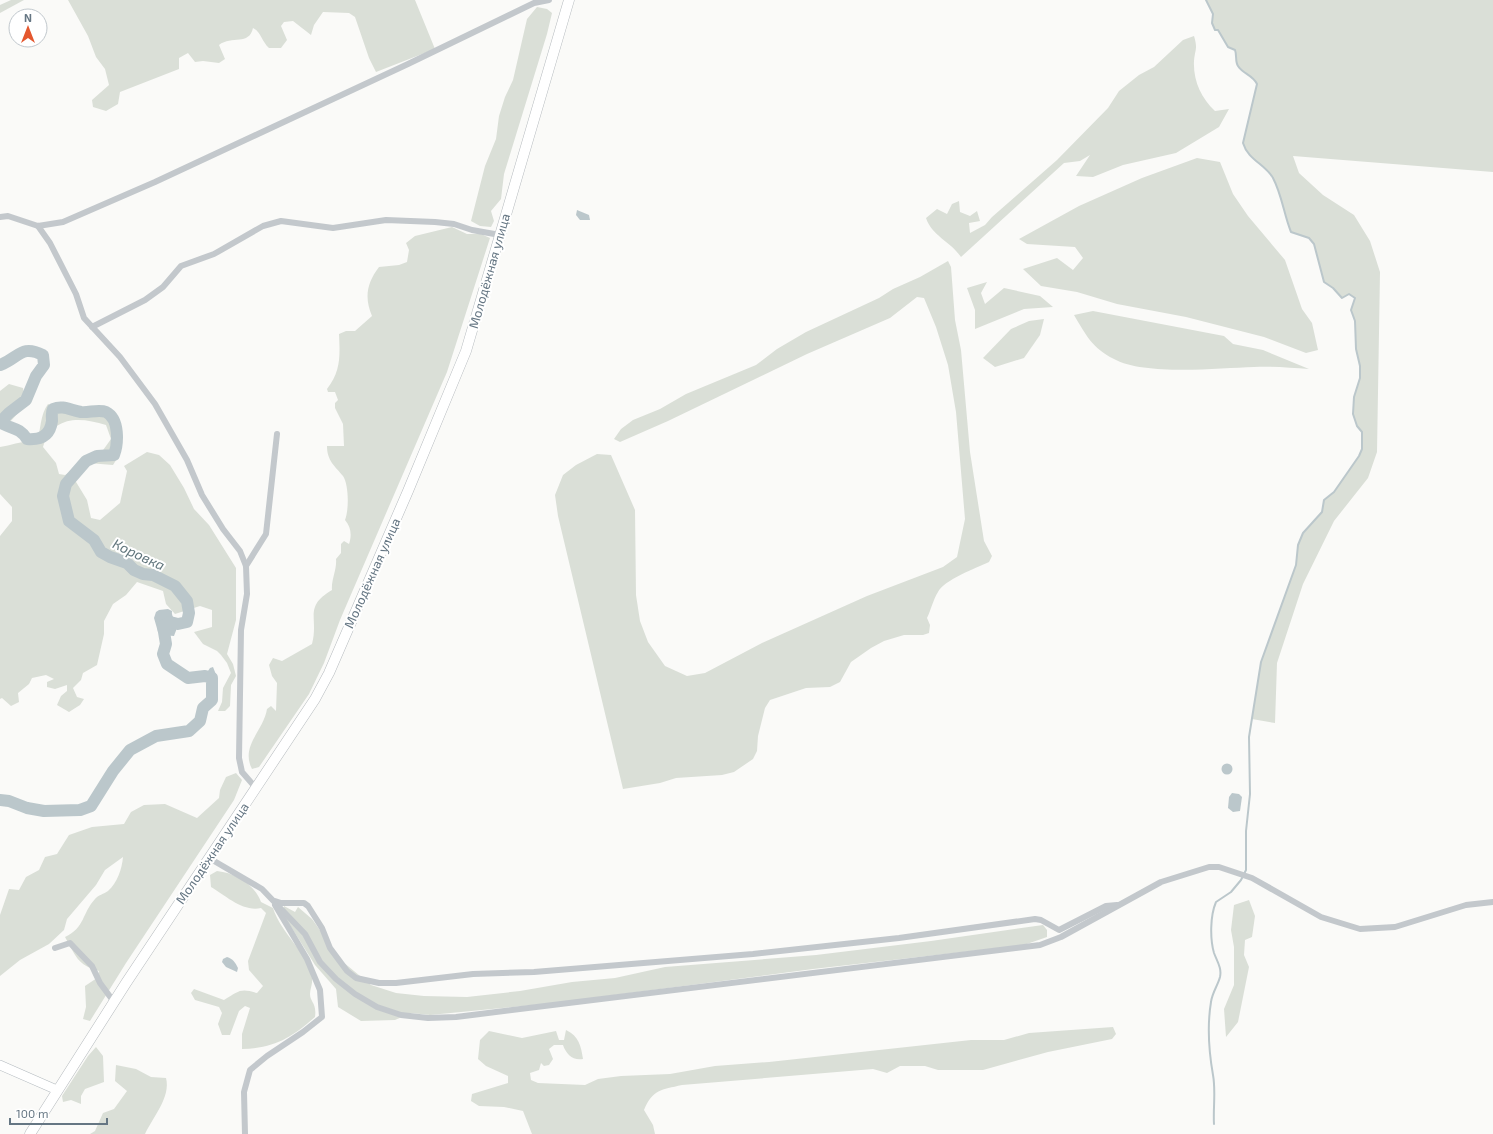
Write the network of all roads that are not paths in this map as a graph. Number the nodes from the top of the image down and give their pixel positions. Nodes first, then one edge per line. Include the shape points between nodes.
1 (549, 0) edge
2 (569, 0) edge
3 (0, 217) edge
4 (38, 226) junction
5 (500, 235) junction
6 (92, 327) junction
7 (277, 434) dead end
8 (246, 566) junction
9 (256, 788) junction
10 (208, 858) junction
11 (272, 898) junction
12 (1493, 902) edge
13 (1122, 904) junction
14 (55, 948) dead end
15 (114, 1002) junction
16 (0, 1065) edge
17 (57, 1090) junction
18 (30, 1134) edge
19 (245, 1134) edge

1 - 4 street via 534,3 155,182 62,222
2 - 5 main road, Молодёжная улица
3 - 4 street via 8,216
4 - 6 street via 50,243 76,294 84,318
5 - 6 street via 435,222 386,220 333,228 281,220 263,226 214,254 181,266 146,300
5 - 9 main road, Молодёжная улица via 466,351 329,673
6 - 8 street via 120,357 155,404 187,460 202,495 240,551
7 - 8 street via 266,534
8 - 9 street via 247,594 240,652 239,758 242,772
9 - 10 main road, Молодёжная улица
10 - 11 street via 262,889
10 - 15 main road, Молодёжная улица
11 - 13 street via 281,904 296,902 308,906 322,928 330,948 347,971 356,978 379,983 753,954 899,938 1035,919 1059,930 1106,906
11 - 13 street via 304,934 320,962 336,980 377,1007 401,1015 428,1018 464,1016 1040,945 1062,937
11 - 19 street via 307,959 320,990 322,1017 250,1070 244,1092
12 - 13 street via 1466,905 1395,927 1360,929 1321,917 1252,878 1219,867 1209,867 1161,882
14 - 15 street via 70,944 92,966 100,983
15 - 17 main road, Молодёжная улица
16 - 17 street
17 - 18 main road, Молодёжная улица

